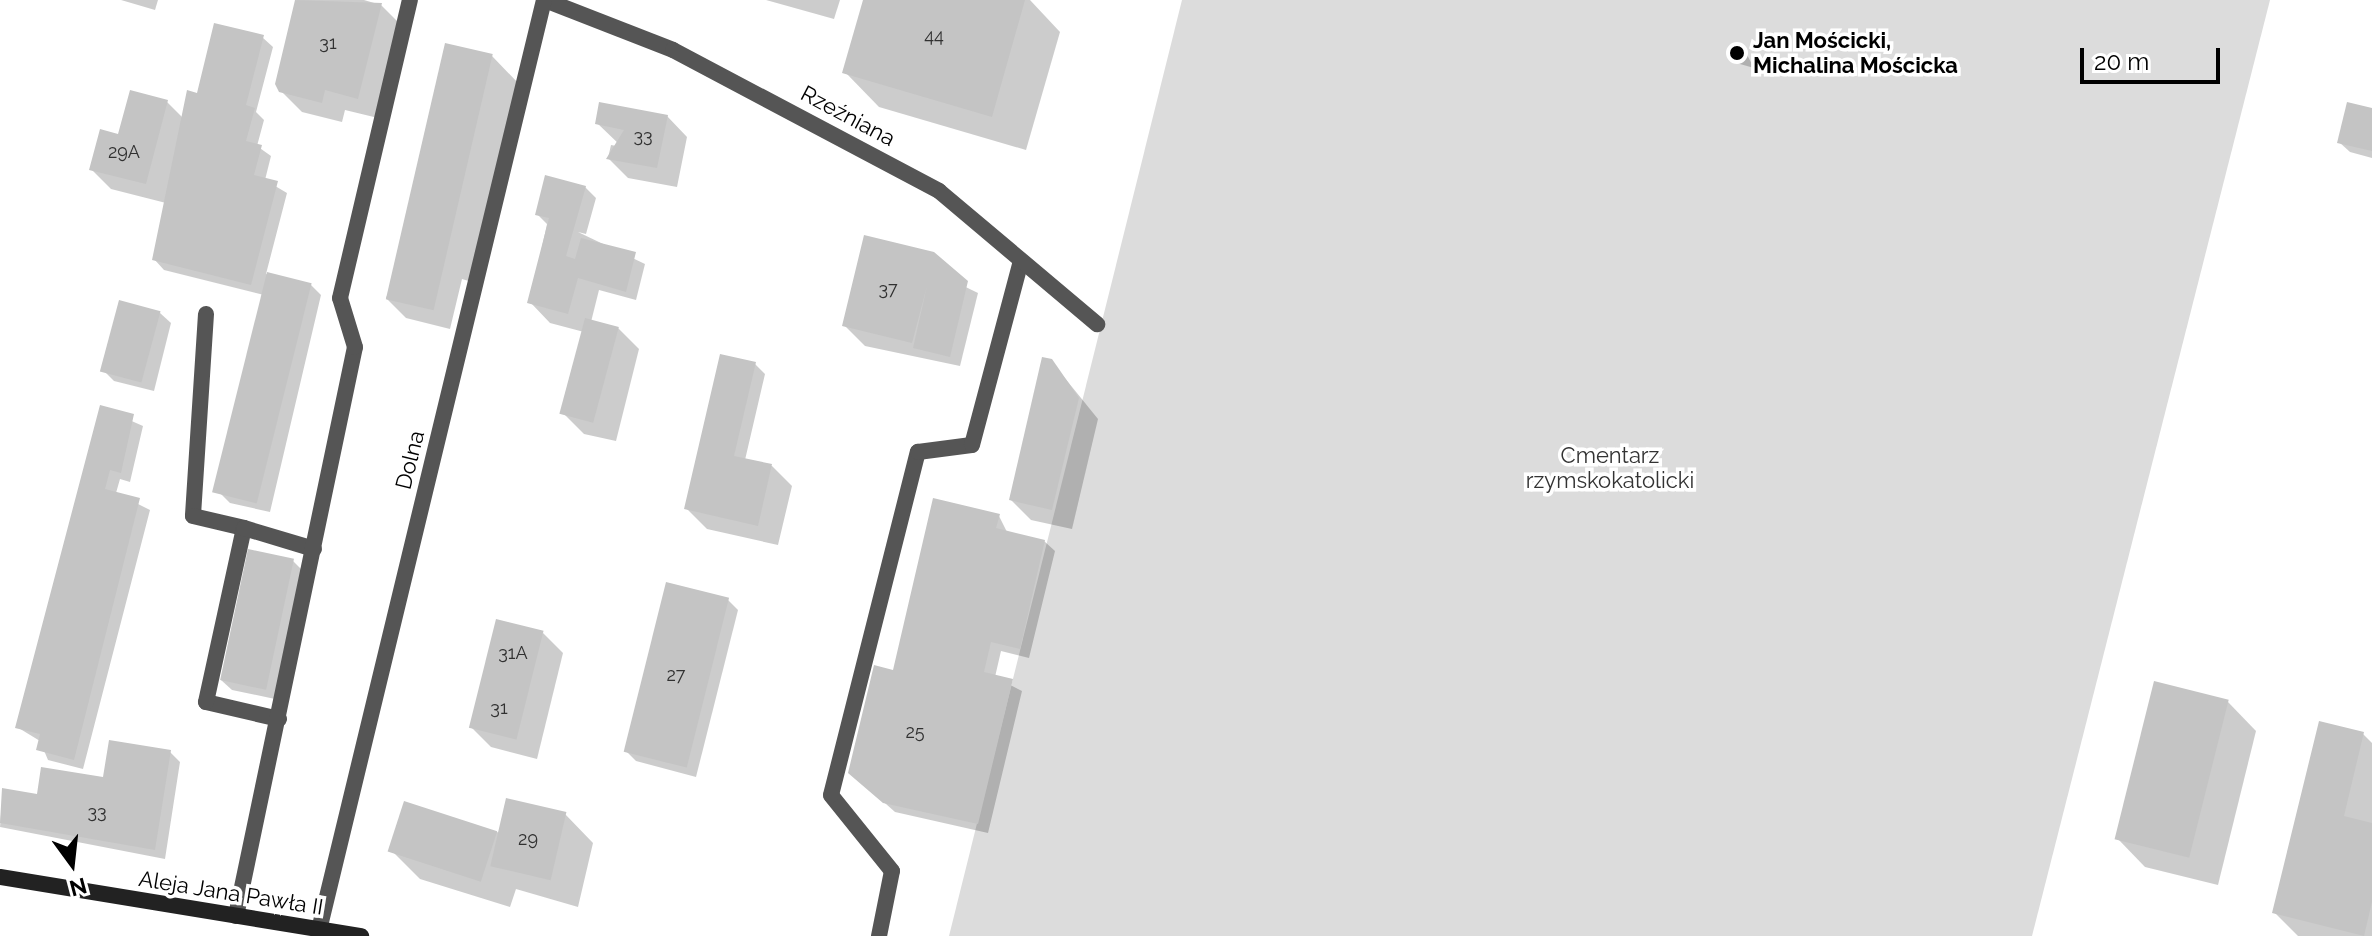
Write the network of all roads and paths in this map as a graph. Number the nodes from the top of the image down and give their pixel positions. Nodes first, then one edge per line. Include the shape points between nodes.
1 (410, 0) edge
2 (545, 0) edge
3 (1021, 261) junction
4 (206, 314) dead end
5 (1097, 324) dead end
6 (244, 528) junction
7 (314, 549) junction
8 (279, 719) junction
9 (0, 877) edge
10 (236, 916) junction
11 (319, 930) junction
12 (361, 936) edge
13 (879, 936) edge

1 - 7 street via 340,298 355,347
2 - 3 street, Rzeźniana via 673,50 834,133 939,191
2 - 11 street, Dolna
3 - 5 street, Rzeźniana
3 - 13 street via 972,445 918,452 831,795 892,871
4 - 6 street via 193,516
6 - 7 street
6 - 8 street via 206,702
7 - 8 street
8 - 10 street
9 - 10 street, Aleja Jana Pawła II
10 - 11 street, Aleja Jana Pawła II
11 - 12 street, Aleja Jana Pawła II

